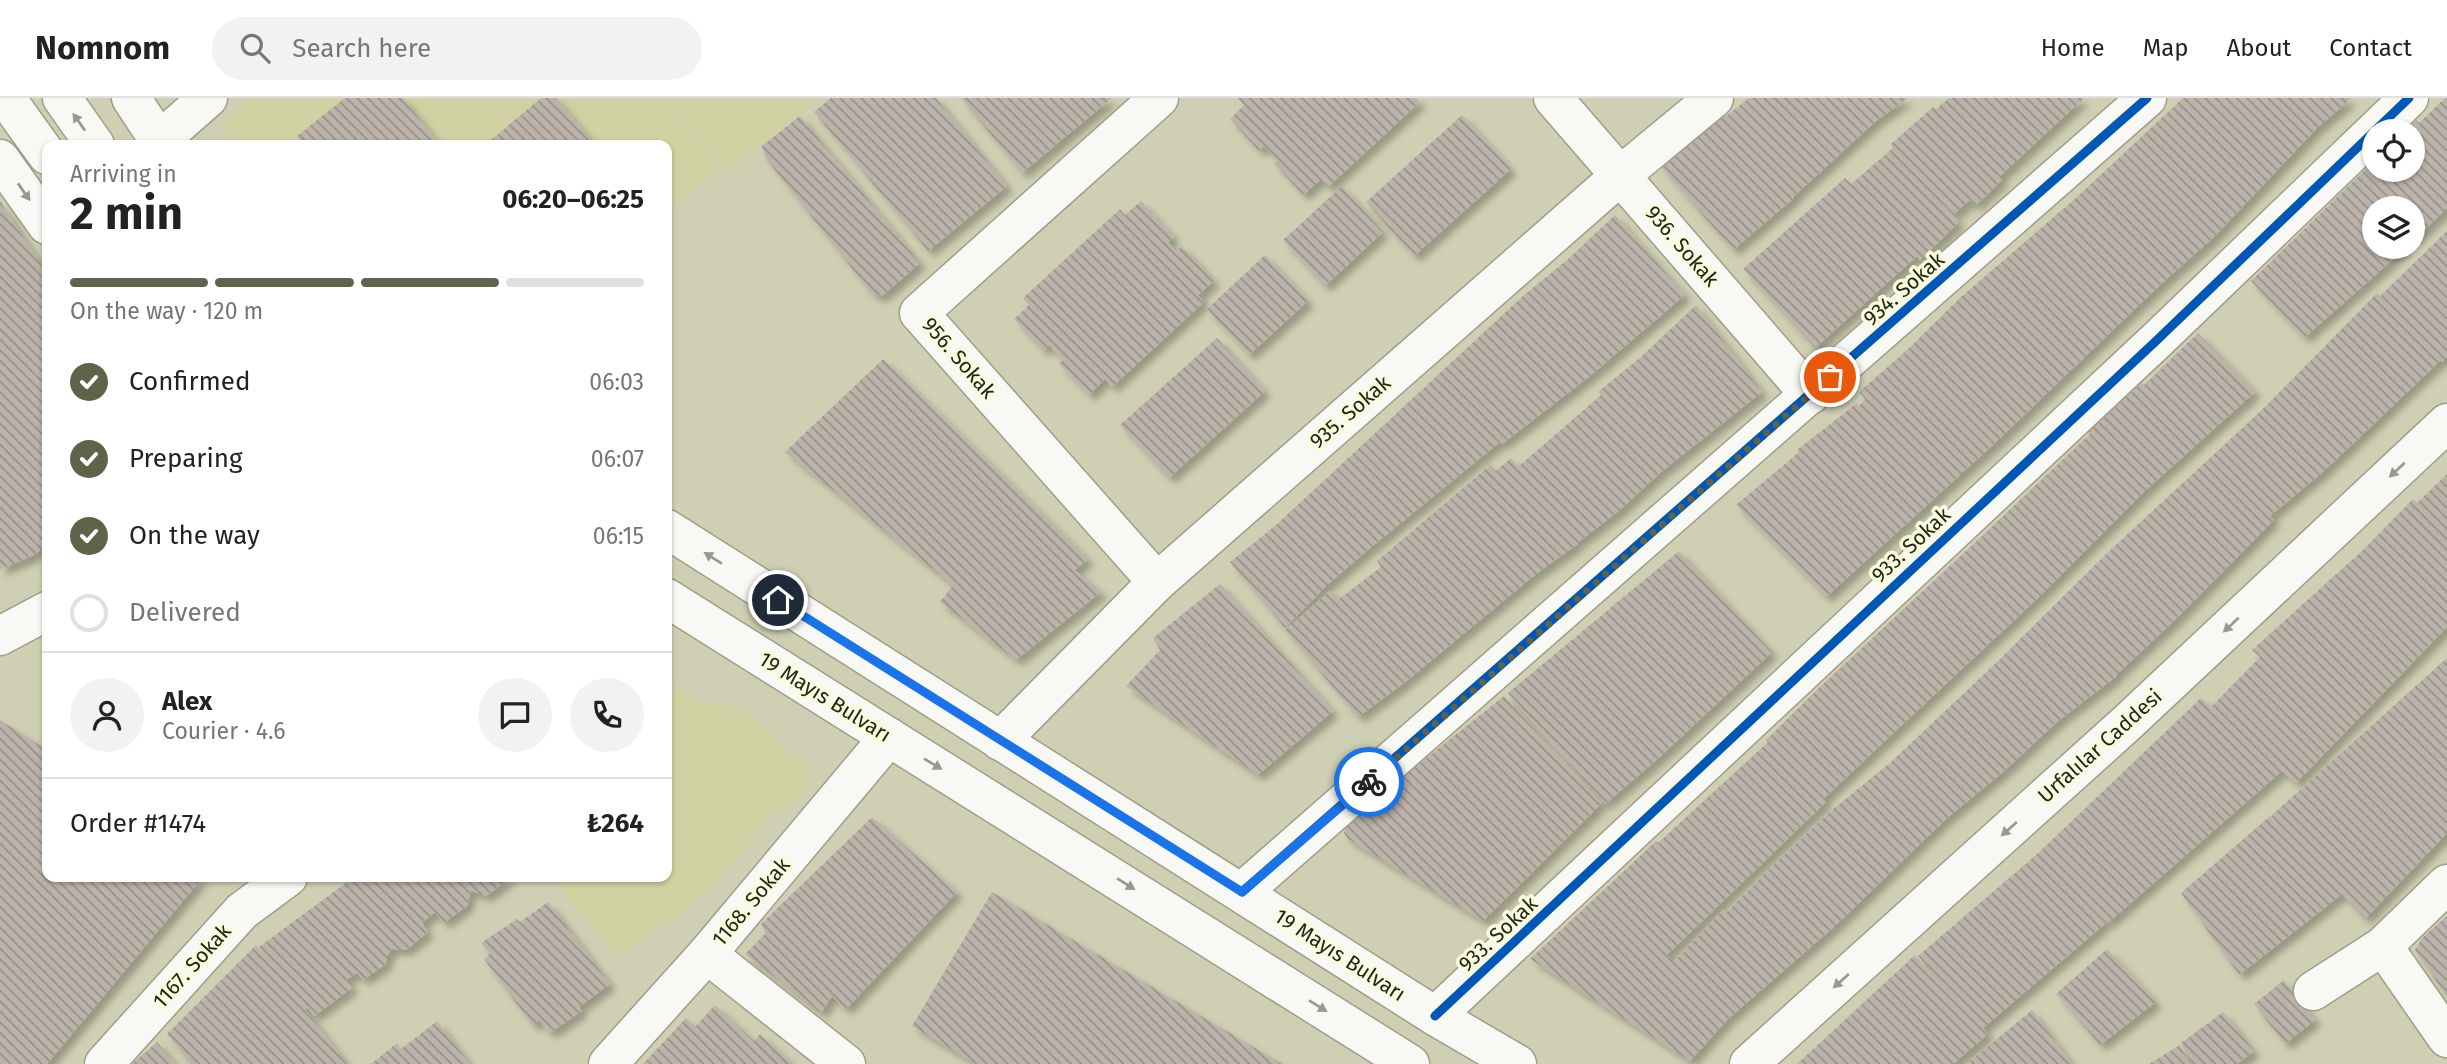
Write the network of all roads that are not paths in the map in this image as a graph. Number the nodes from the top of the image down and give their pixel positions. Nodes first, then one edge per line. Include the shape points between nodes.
1 (6, 98) edge
2 (62, 98) edge
3 (131, 98) edge
4 (208, 98) edge
5 (1553, 98) edge
6 (1714, 98) edge
7 (2147, 98) edge
8 (2409, 98) edge
9 (1147, 102) edge
10 (91, 140) edge
11 (158, 140) edge
12 (163, 140) edge
13 (42, 148) edge
14 (0, 159) edge
15 (1621, 175) junction
16 (42, 218) edge
17 (1810, 395) junction
18 (2447, 423) edge
19 (672, 532) edge
20 (1157, 582) junction
21 (672, 606) edge
22 (42, 614) edge
23 (0, 636) edge
24 (889, 737) junction
25 (1000, 741) junction
26 (281, 882) edge
27 (2447, 884) edge
28 (1242, 892) junction
29 (2383, 946) junction
30 (707, 954) junction
31 (2313, 991) dead end
32 (1435, 1016) junction
33 (2447, 1038) edge
34 (104, 1064) edge
35 (608, 1064) edge
36 (846, 1064) edge
37 (1410, 1064) edge
38 (1517, 1064) edge
39 (1749, 1064) edge

1 - 13 street
10 -> 2 street
3 - 11 street
4 - 12 street
5 - 15 street, 936. Sokak
6 - 15 street, 935. Sokak
7 - 17 street, 934. Sokak
8 - 32 street, 933. Sokak
9 - 20 street, 956. Sokak via 919,313
14 -> 16 street
15 - 17 street, 936. Sokak
15 - 20 street, 935. Sokak
17 - 28 street, 934. Sokak
18 -> 39 street, Urfalılar Caddesi via 2127,723
25 -> 19 street, 19 Mayıs Bulvarı
20 - 25 street, 935. Sokak
21 - 24 street, 19 Mayıs Bulvarı
22 - 23 street
24 - 30 street, 1168. Sokak
24 -> 37 street, 19 Mayıs Bulvarı
25 - 28 street, 19 Mayıs Bulvarı
26 - 34 street, 1167. Sokak via 242,911
27 - 29 street
28 - 32 street, 19 Mayıs Bulvarı
29 - 31 street
29 - 33 street
30 - 35 street, 1168. Sokak
30 - 36 street
32 - 38 street, 19 Mayıs Bulvarı

